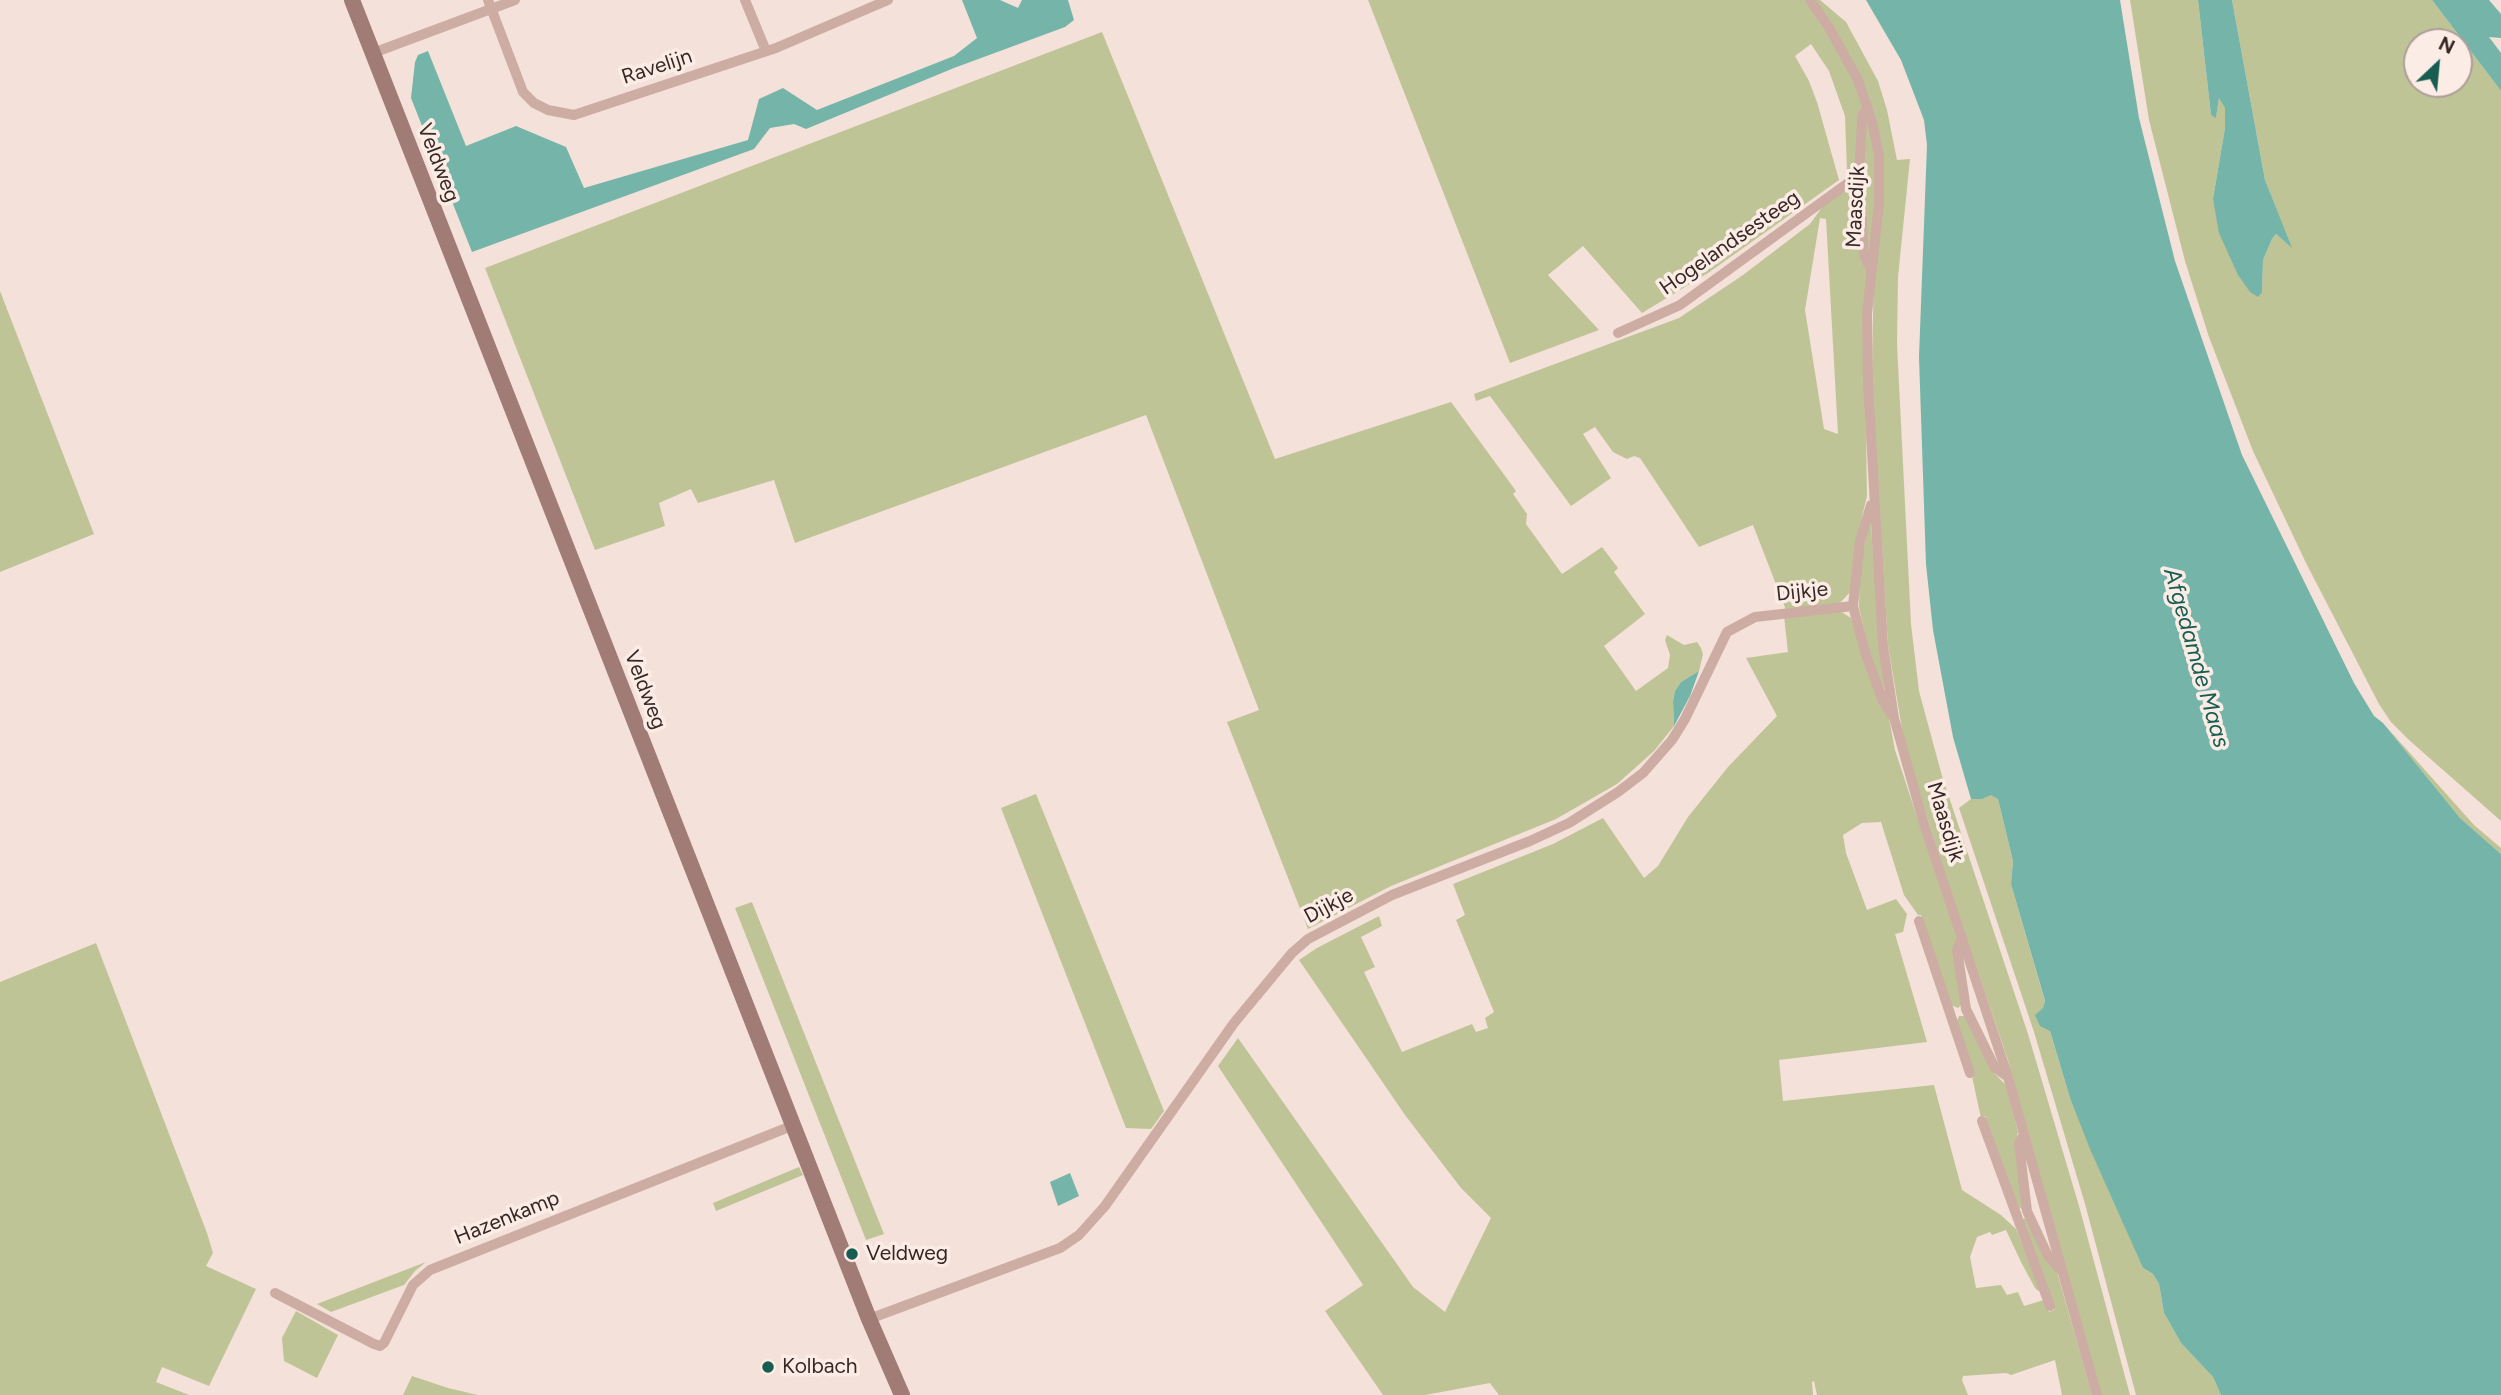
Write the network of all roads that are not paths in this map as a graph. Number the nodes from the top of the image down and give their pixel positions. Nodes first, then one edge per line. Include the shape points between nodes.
1 (352, 0) edge
2 (516, 0) edge
3 (746, 0) edge
4 (888, 0) edge
5 (1810, 0) edge
6 (490, 5) edge
7 (864, 5) edge
8 (766, 51) junction
9 (373, 53) junction
10 (1867, 106) junction
11 (1858, 175) junction
12 (1871, 270) junction
13 (1618, 333) dead end
14 (1873, 499) junction
15 (1853, 606) junction
16 (1894, 718) junction
17 (1919, 921) dead end
18 (1962, 937) junction
19 (1966, 1009) junction
20 (1951, 1014) junction
21 (1970, 1073) dead end
22 (2008, 1077) junction
23 (1982, 1121) dead end
24 (794, 1125) junction
25 (2024, 1134) junction
26 (2022, 1213) junction
27 (2063, 1273) junction
28 (275, 1293) dead end
29 (2050, 1306) dead end
30 (869, 1319) junction
31 (902, 1395) edge
32 (2097, 1395) edge

1 - 9 street, Veldweg
2 - 6 street
3 - 8 street
4 - 7 street, Ravelijn
5 - 10 street, Maasdijk via 1849,61
6 - 8 street, Ravelijn via 523,92 534,103 560,114 574,115
6 - 9 street
7 - 8 street, Ravelijn
9 - 24 street, Veldweg
10 - 11 street, Maasdijk
10 - 12 street, Maasdijk via 1880,174
11 - 12 street, Maasdijk via 1864,255
11 - 13 street, Hogelandsesteeg via 1680,305
12 - 14 street, Maasdijk via 1867,314
14 - 15 street, Maasdijk via 1860,541
14 - 16 street, Maasdijk via 1883,646
15 - 16 street, Maasdijk via 1865,652
15 - 30 street, Dijkje via 1755,617 1727,632 1672,740 1643,773 1618,792 1540,837 1392,895 1308,939 1234,1023 1105,1206 1079,1235 1060,1248
16 - 18 street, Maasdijk
17 - 20 street
18 - 19 street, Maasdijk via 1957,950
18 - 22 street, Maasdijk
19 - 20 street
19 - 22 street, Maasdijk via 1995,1068
20 - 21 street
22 - 25 street, Maasdijk
23 - 26 street, Maasdijk
24 - 28 street, Hazenkamp via 430,1270 413,1285 380,1346
24 - 30 street, Veldweg
25 - 26 street, Maasdijk via 2019,1144
25 - 27 street, Maasdijk
26 - 27 street, Maasdijk
26 - 29 street, Maasdijk
27 - 32 street, Maasdijk
30 - 31 street, Veldweg

